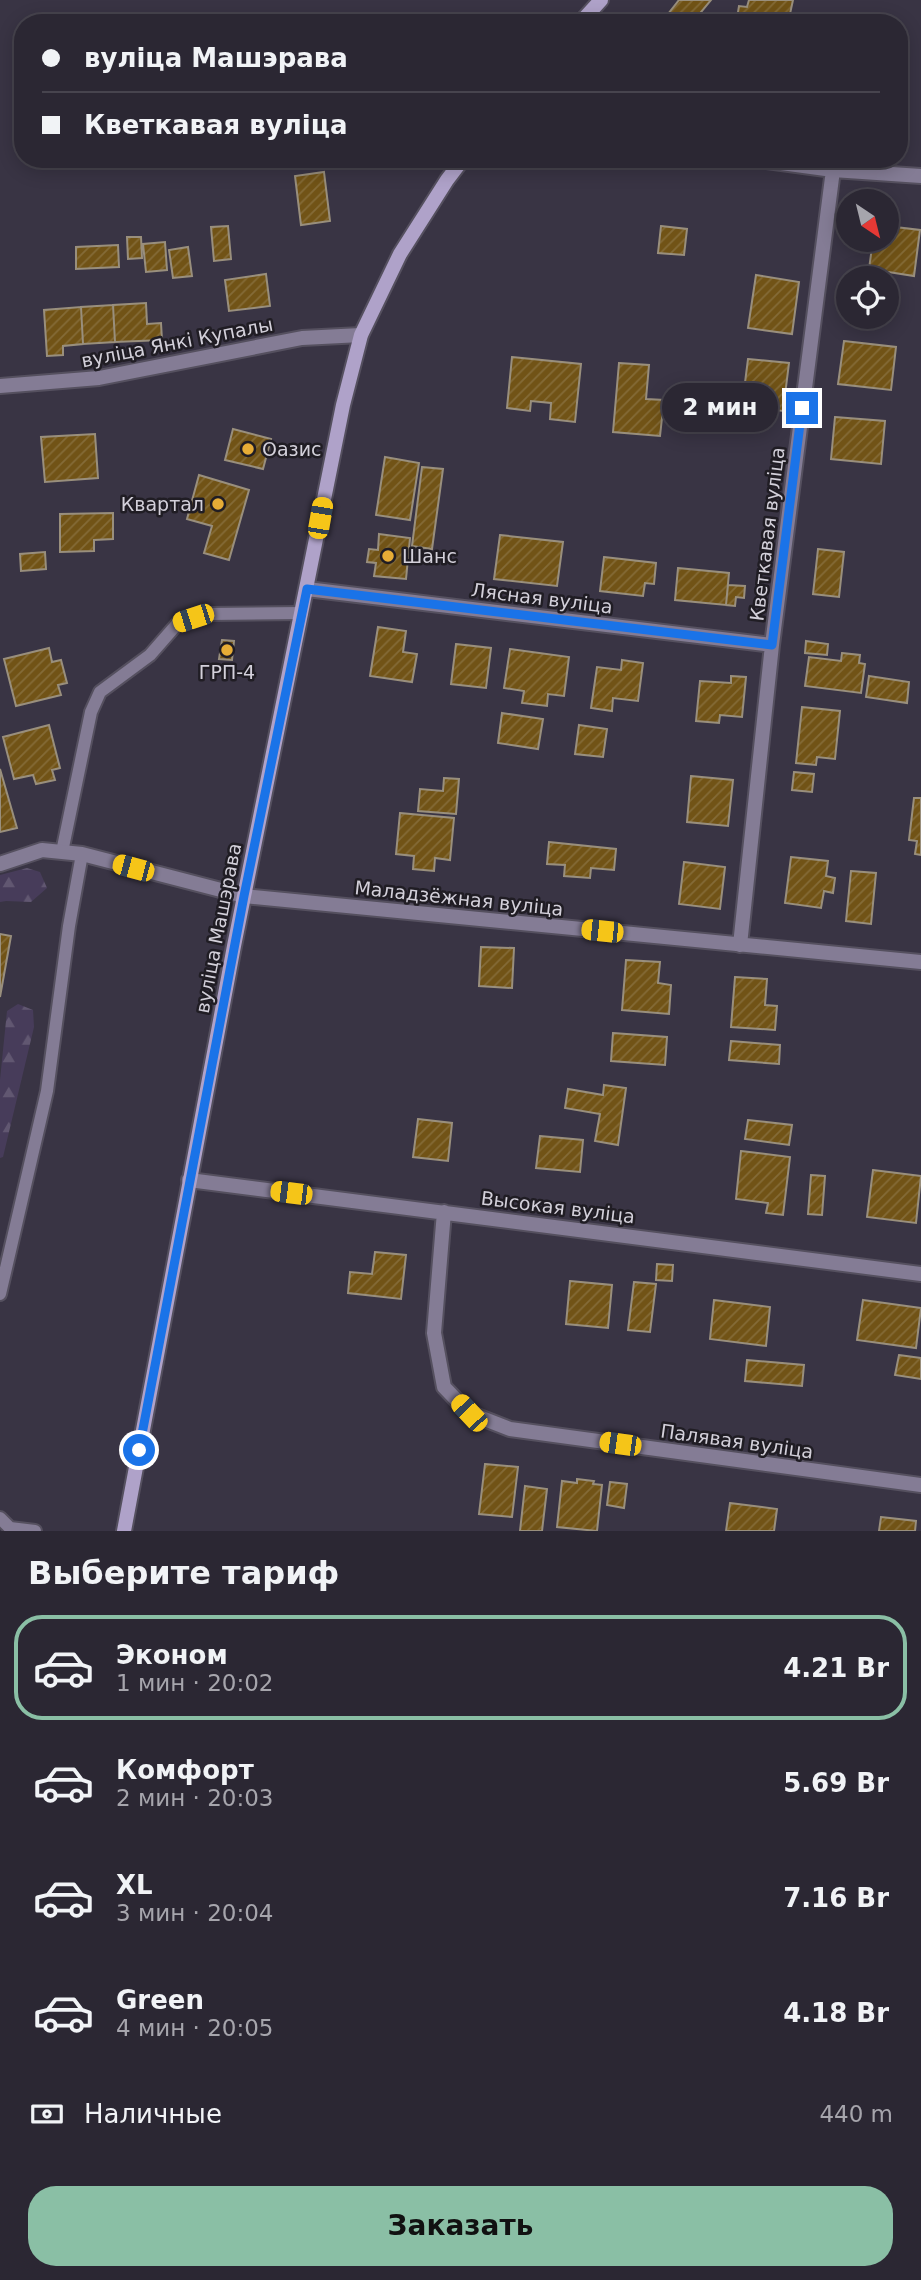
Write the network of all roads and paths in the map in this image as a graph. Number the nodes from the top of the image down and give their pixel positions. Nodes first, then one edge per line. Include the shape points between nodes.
1 (601, 0) edge
2 (588, 14) edge
3 (456, 168) edge
4 (818, 168) edge
5 (833, 170) junction
6 (921, 176) edge
7 (361, 335) junction
8 (0, 386) edge
9 (307, 589) junction
10 (302, 613) junction
11 (772, 645) junction
12 (62, 852) junction
13 (82, 854) junction
14 (0, 864) edge
15 (244, 896) junction
16 (740, 945) junction
17 (921, 962) edge
18 (189, 1180) junction
19 (444, 1212) junction
20 (921, 1274) edge
21 (0, 1294) edge
22 (921, 1485) edge
23 (0, 1518) edge
24 (35, 1531) edge
25 (124, 1531) edge

1 - 2 main road
3 - 7 main road, вуліца Машэрава via 400,254
4 - 5 street
5 - 6 street
5 - 11 street, Кветкавая вуліца
7 - 8 street, вуліца Янкі Купалы via 302,338 99,378
7 - 9 main road, вуліца Машэрава
9 - 10 main road, вуліца Машэрава
9 - 11 street, Лясная вуліца
10 - 12 lane via 208,614 178,623 150,655 100,692
10 - 15 main road, вуліца Машэрава
11 - 16 street, Кветкавая вуліца
12 - 13 street, Маладзёжная вуліца
12 - 14 street, Маладзёжная вуліца via 42,850
13 - 15 street, Маладзёжная вуліца
13 - 21 lane via 47,1091
15 - 16 street, Маладзёжная вуліца
15 - 18 main road, вуліца Машэрава
16 - 17 street, Маладзёжная вуліца
18 - 19 street, Высокая вуліца
18 - 25 main road, вуліца Машэрава
19 - 20 street, Высокая вуліца
19 - 22 street, Палявая вуліца via 434,1333 444,1387 469,1413 510,1429
23 - 24 lane via 10,1528

